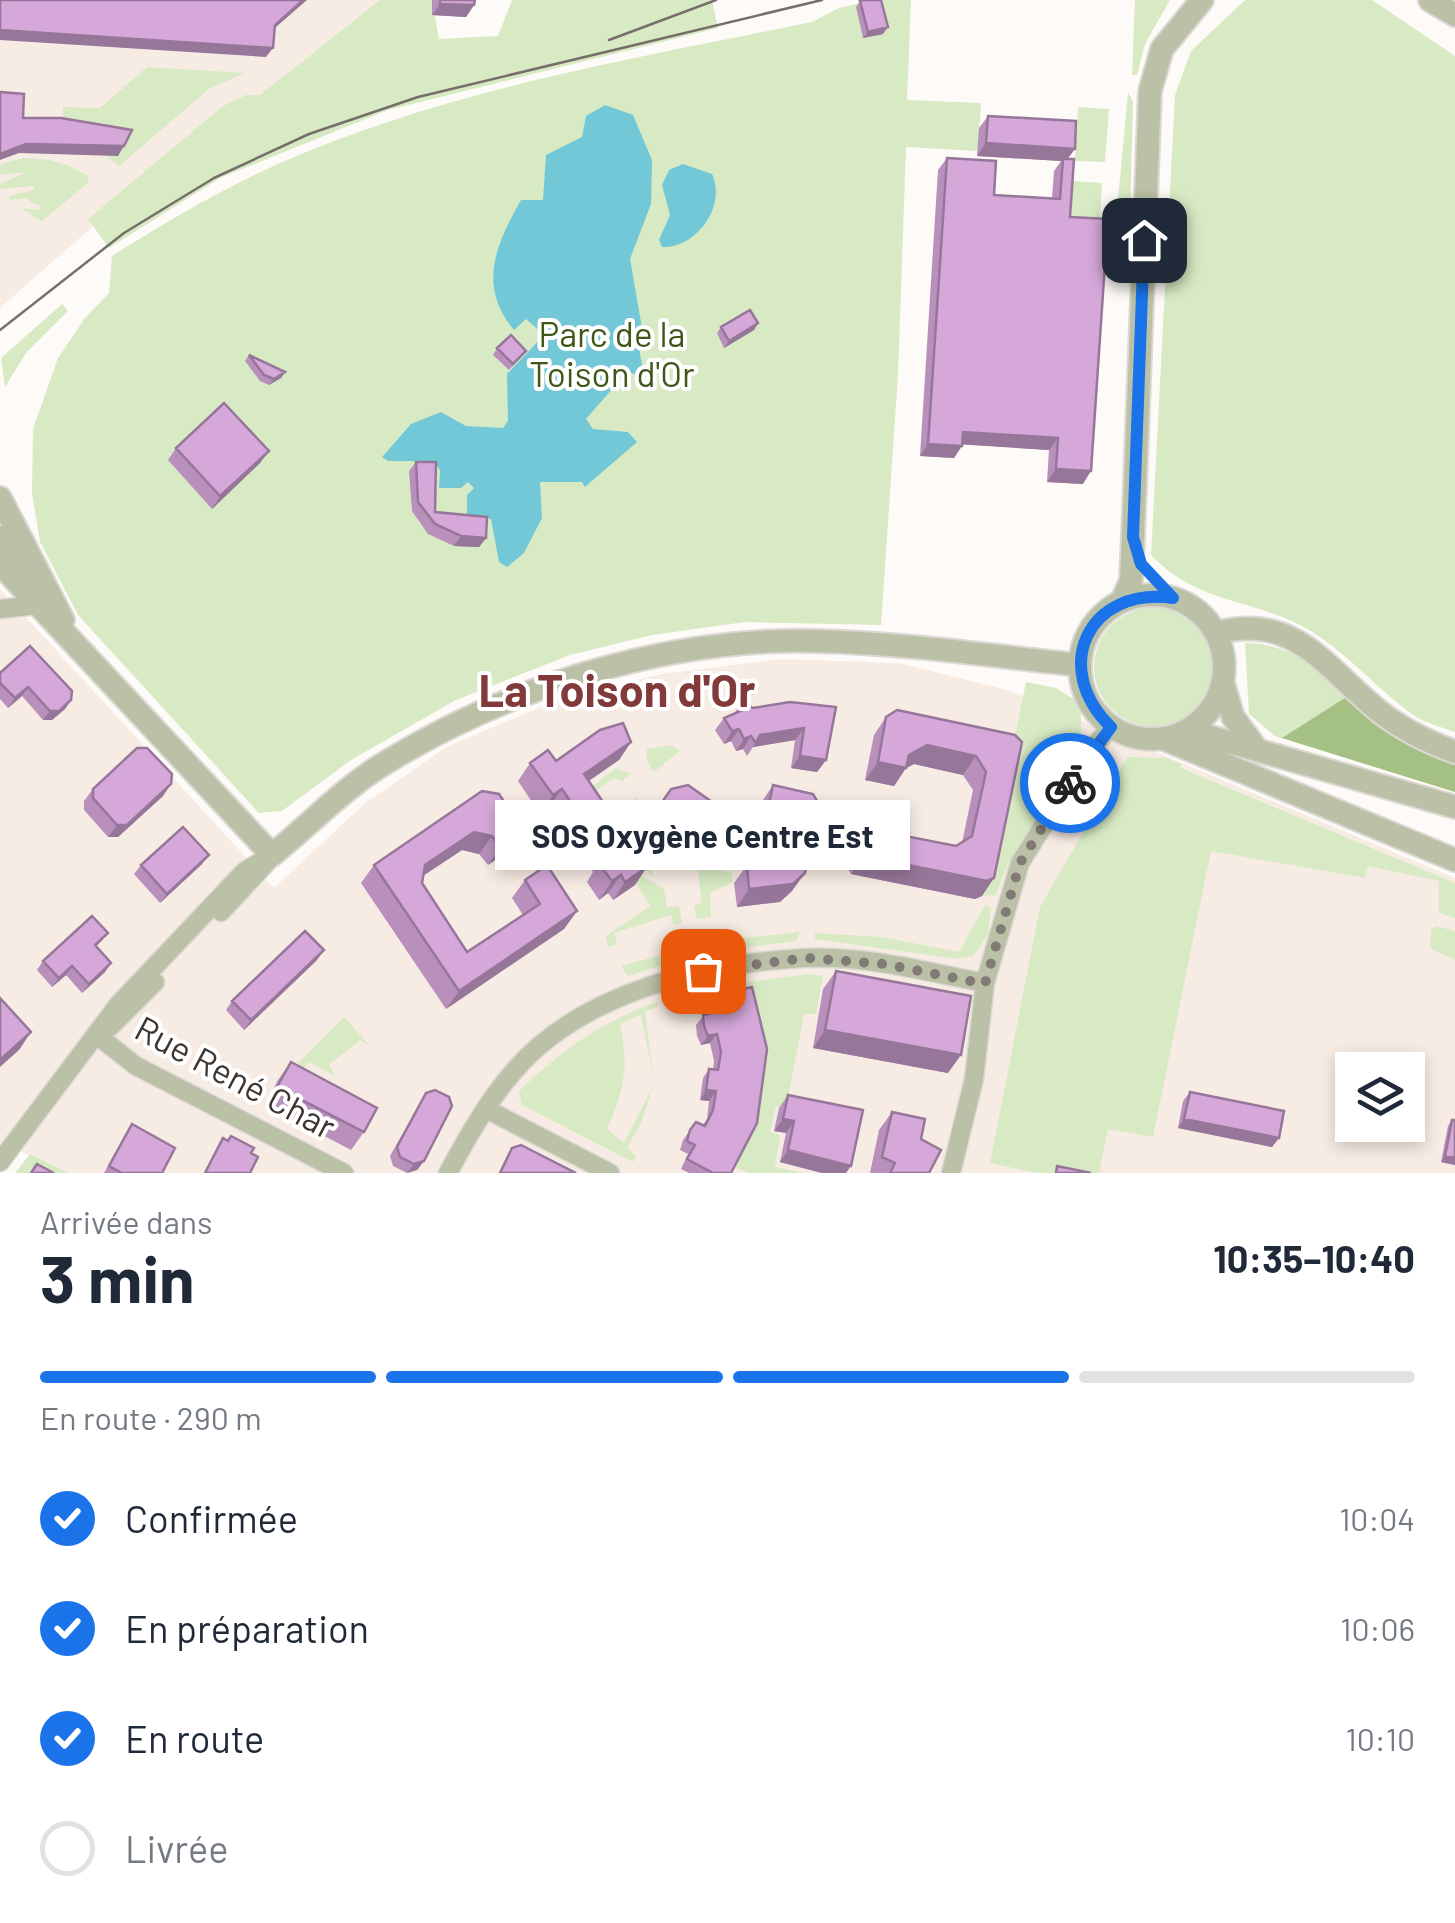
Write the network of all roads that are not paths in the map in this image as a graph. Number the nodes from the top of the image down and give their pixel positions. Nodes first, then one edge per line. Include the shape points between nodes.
1 (1202, 0) edge
2 (1430, 0) edge
3 (1455, 15) edge
4 (1, 510) edge
5 (0, 537) edge
6 (1133, 537) junction
7 (0, 564) edge
8 (1173, 598) junction
9 (1122, 601) junction
10 (0, 609) edge
11 (46, 613) junction
12 (1216, 633) junction
13 (77, 645) junction
14 (1080, 665) junction
15 (1223, 682) junction
16 (1111, 727) junction
17 (1187, 730) junction
18 (1164, 739) junction
19 (1256, 748) junction
20 (1455, 752) edge
21 (1455, 807) edge
22 (272, 855) junction
23 (1455, 860) edge
24 (985, 984) junction
25 (98, 1036) junction
26 (486, 1109) junction
27 (0, 1162) edge
28 (344, 1173) edge
29 (448, 1173) edge
30 (610, 1173) edge
31 (951, 1173) edge

1 - 6 street via 1162,50 1150,91
2 - 3 street
4 - 13 street
5 - 11 street
6 - 8 street via 1141,564
6 - 9 street via 1131,580
7 - 11 street
8 - 9 street
8 - 12 street via 1192,607
9 - 14 street via 1094,623
10 - 11 street
11 - 13 street
12 - 15 street
12 - 20 street via 1252,627 1300,641 1402,728
13 - 22 street
14 - 16 street via 1088,699
14 - 22 street via 813,641 760,642 626,663 535,691 448,729 374,770
15 - 17 street via 1215,703
15 - 19 street via 1234,717
16 - 18 street
16 - 24 street via 1020,863
17 - 18 street
17 - 19 street
18 - 23 street
19 - 21 street
22 - 25 street via 129,1012
24 - 26 street via 884,964 806,958 703,971 575,1021 516,1069
24 - 31 street via 974,1079
25 - 27 street
25 - 28 street, Rue René Char via 136,1066
26 - 29 street
26 - 30 street

